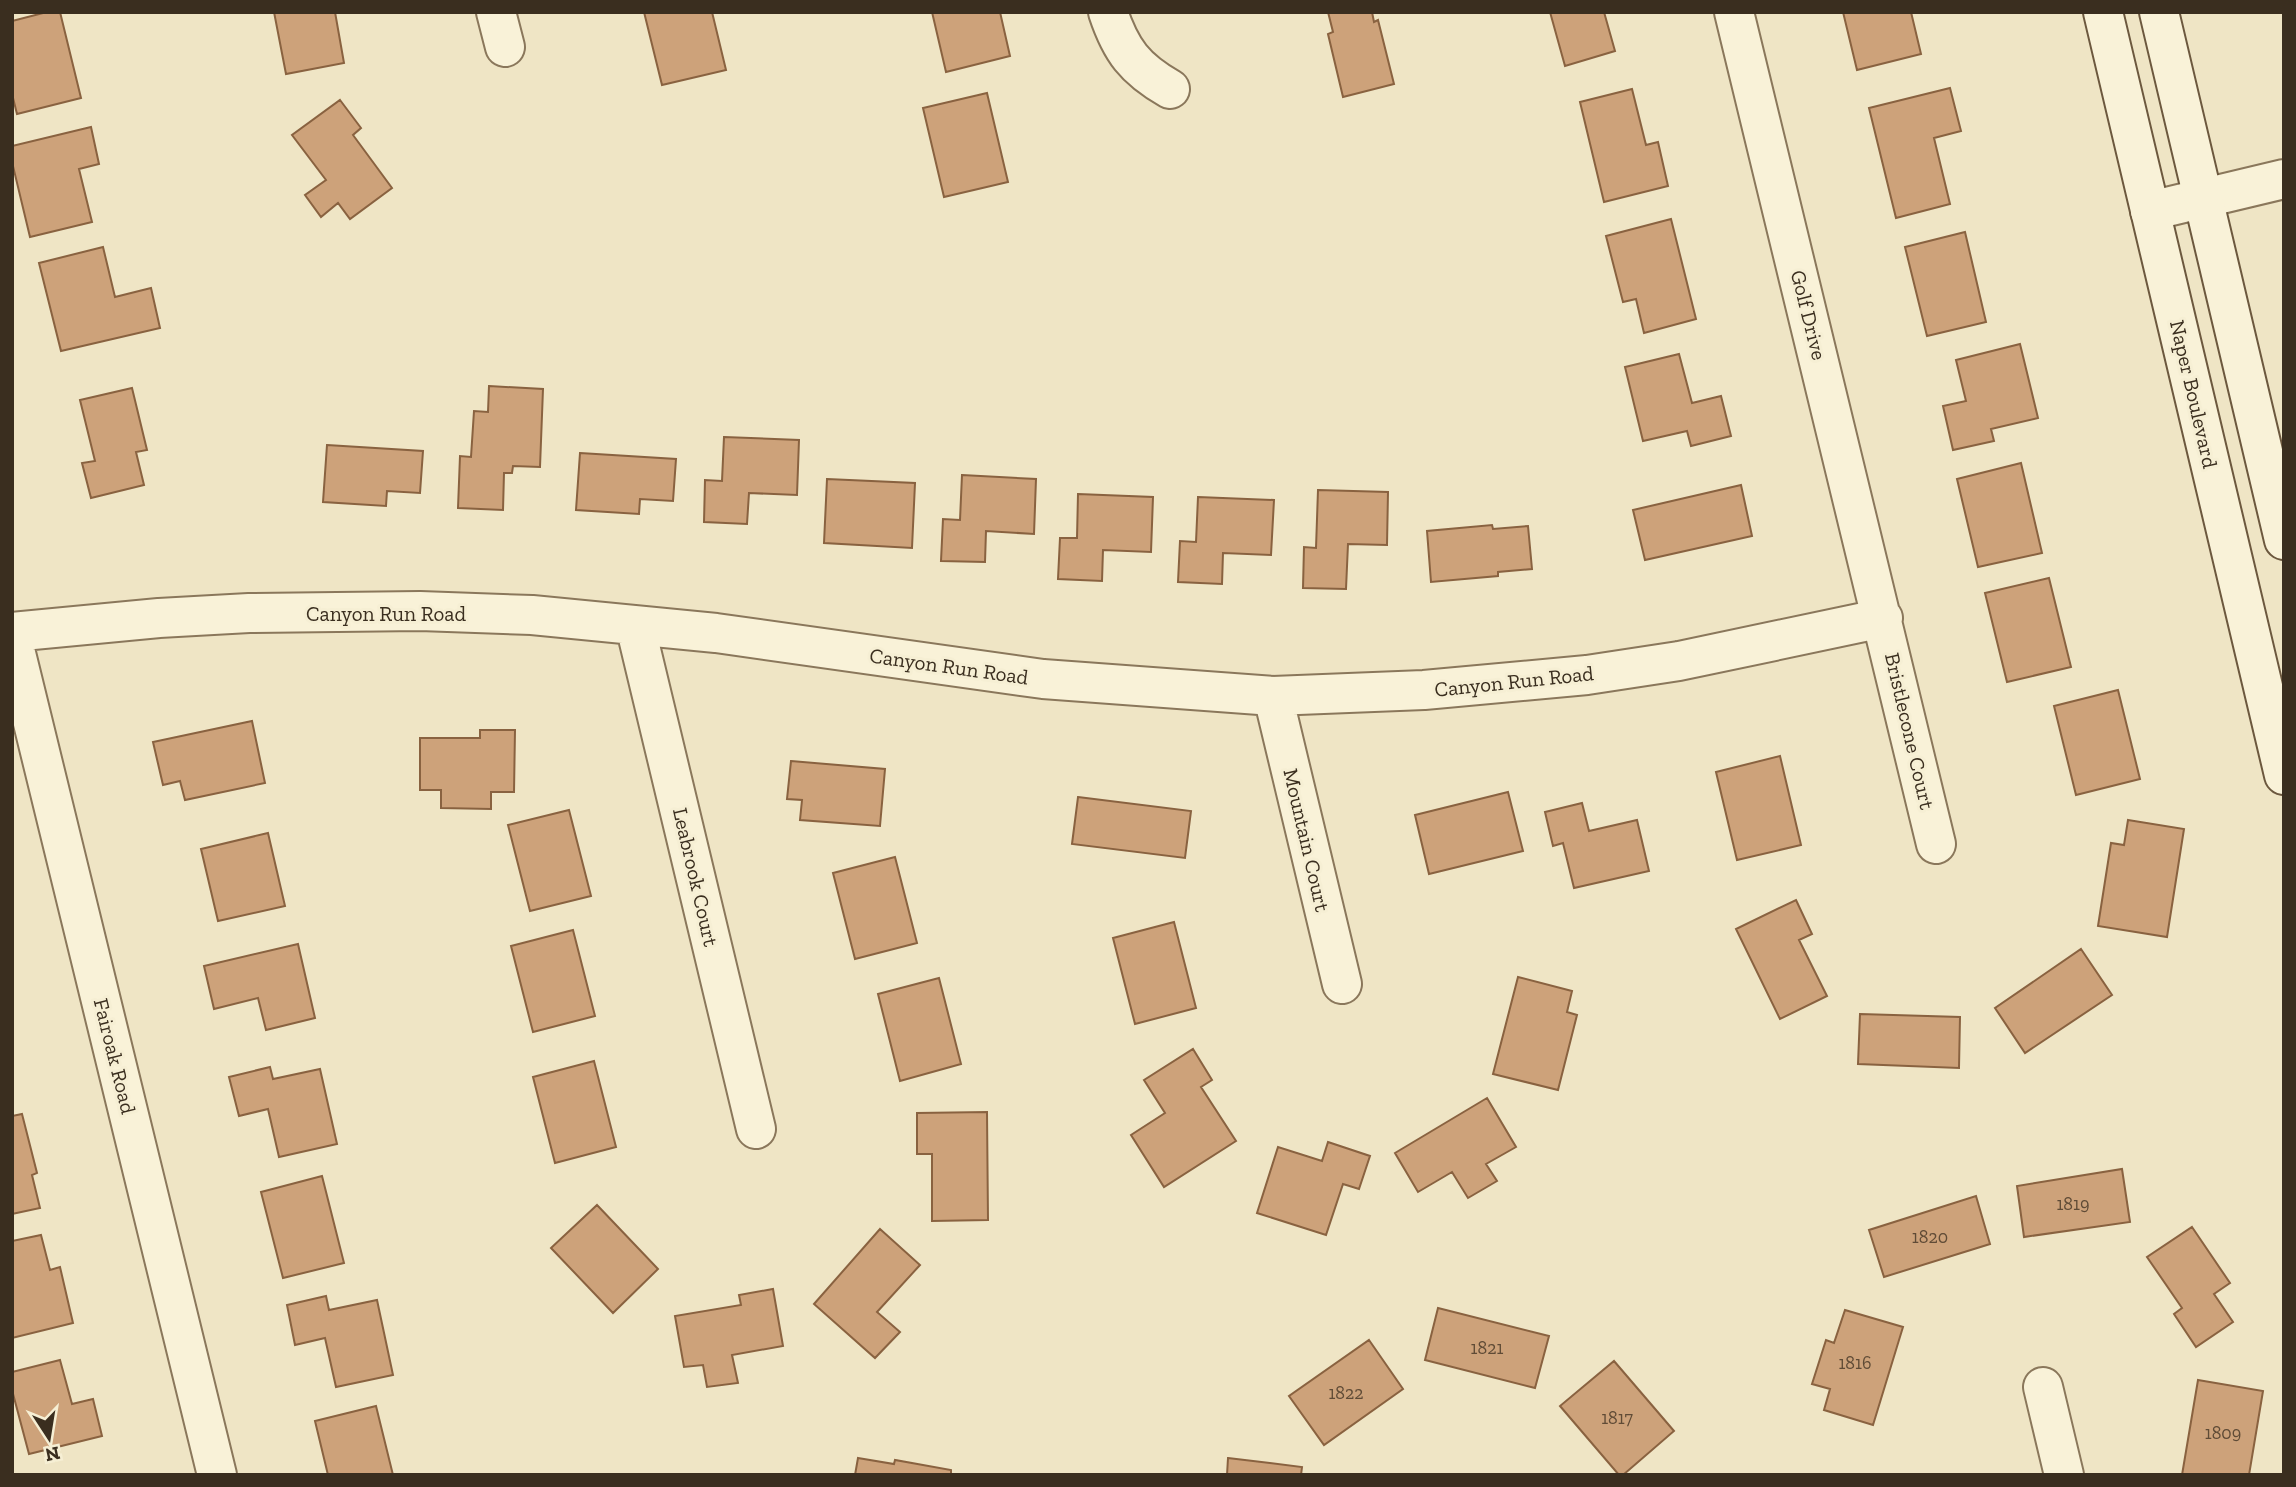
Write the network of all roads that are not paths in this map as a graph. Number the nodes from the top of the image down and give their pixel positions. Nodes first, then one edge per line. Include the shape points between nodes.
1 (1108, 12) edge
2 (1734, 12) edge
3 (2103, 12) edge
4 (2159, 12) edge
5 (1170, 89) dead end
6 (2284, 179) edge
7 (2203, 199) junction
8 (2150, 211) junction
9 (2284, 540) edge
10 (1883, 618) junction
11 (635, 625) junction
12 (12, 635) edge
13 (1273, 696) junction
14 (2284, 775) edge
15 (1937, 844) dead end
16 (1342, 984) dead end
17 (756, 1129) dead end
18 (2043, 1387) dead end
19 (217, 1475) edge
20 (2064, 1475) edge

1 - 5 street via 1128,57
2 - 10 street, Golf Drive
3 - 8 street, Naper Boulevard
4 - 7 street
6 - 7 street
7 - 8 street
7 - 9 street
8 - 14 street, Naper Boulevard
10 - 13 street, Canyon Run Road via 1679,661 1587,675 1424,690
10 - 15 street, Bristlecone Court
11 - 12 street, Canyon Run Road via 420,611 262,613 159,618
11 - 13 street, Canyon Run Road via 1043,679
11 - 17 street, Leabrook Court
12 - 19 street, Fairoak Road
13 - 16 street, Mountain Court
18 - 20 street

